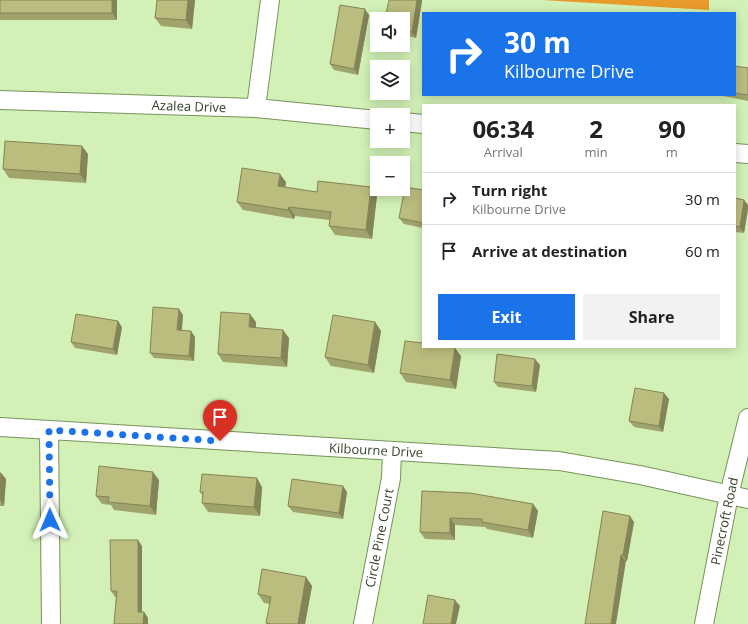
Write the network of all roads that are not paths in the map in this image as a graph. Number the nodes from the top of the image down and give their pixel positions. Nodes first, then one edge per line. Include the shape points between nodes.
1 (270, 0) edge
2 (0, 100) edge
3 (256, 108) junction
4 (370, 119) edge
5 (410, 123) edge
6 (422, 124) edge
7 (736, 153) edge
8 (748, 154) edge
9 (748, 418) edge
10 (0, 427) edge
11 (49, 430) junction
12 (392, 452) junction
13 (729, 495) junction
14 (748, 499) edge
15 (51, 624) edge
16 (363, 624) edge
17 (704, 624) edge

1 - 3 street
2 - 3 street, Azalea Drive
3 - 4 street, Azalea Drive
5 - 6 street
7 - 8 street
9 - 13 street, Pinecroft Road
10 - 11 street, Kilbourne Drive
11 - 12 street, Kilbourne Drive
11 - 15 street
12 - 13 street, Kilbourne Drive via 559,461 640,475
12 - 16 street, Circle Pine Court via 391,478
13 - 14 street, Kilbourne Drive
13 - 17 street, Pinecroft Road

